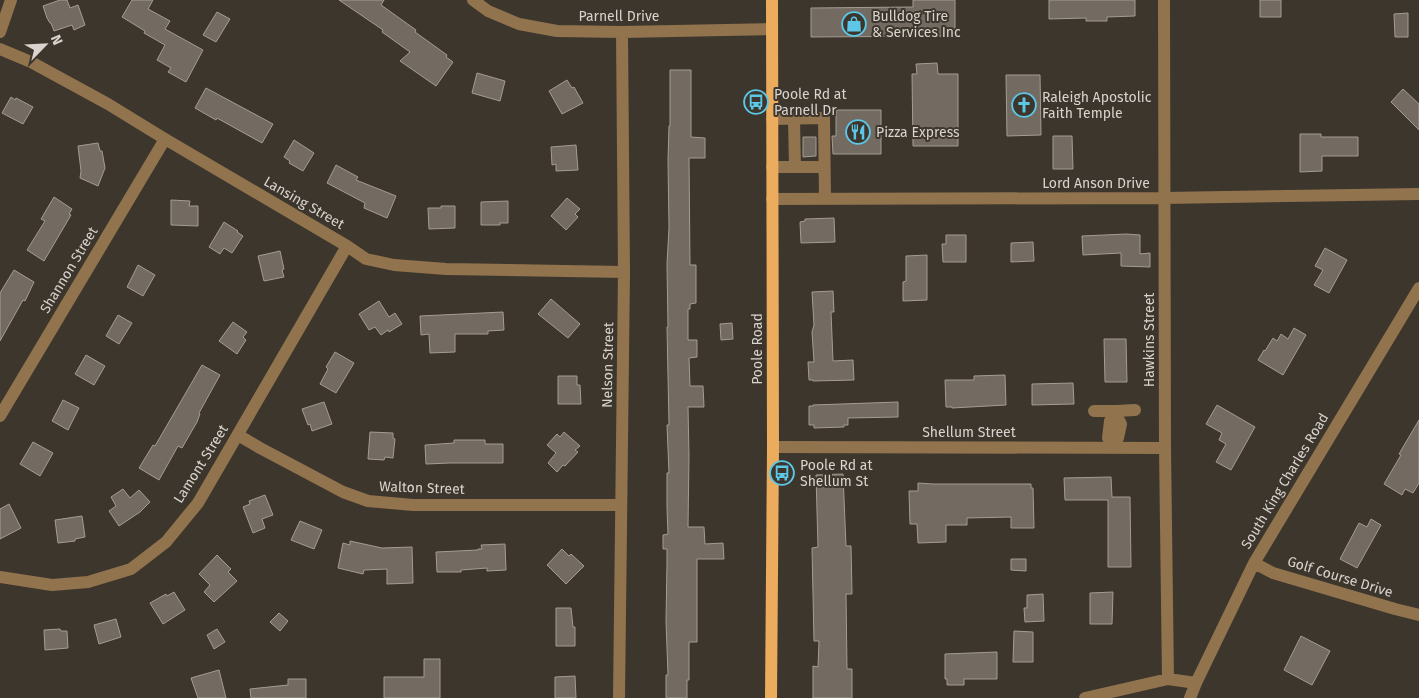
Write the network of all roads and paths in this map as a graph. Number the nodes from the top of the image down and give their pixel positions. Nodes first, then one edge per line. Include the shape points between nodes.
1 (11, 0) edge
2 (473, 0) edge
3 (772, 0) edge
4 (1164, 0) edge
5 (772, 30) junction
6 (0, 32) edge
7 (622, 32) junction
8 (0, 49) edge
9 (772, 119) junction
10 (794, 119) junction
11 (165, 139) junction
12 (795, 167) junction
13 (824, 167) junction
14 (772, 168) junction
15 (1419, 194) edge
16 (825, 198) junction
17 (1164, 198) junction
18 (772, 199) junction
19 (348, 246) junction
20 (624, 272) junction
21 (1419, 288) edge
22 (1135, 410) dead end
23 (1094, 411) dead end
24 (1116, 413) junction
25 (0, 416) edge
26 (238, 435) junction
27 (1113, 445) junction
28 (772, 447) junction
29 (1165, 448) junction
30 (621, 505) junction
31 (1254, 563) junction
32 (0, 577) edge
33 (1419, 615) edge
34 (1168, 679) junction
35 (1196, 683) junction
36 (619, 698) edge
37 (771, 698) edge
38 (1086, 698) edge
39 (1190, 698) edge

1 - 6 street
2 - 7 street, Parnell Drive via 520,24 557,31
3 - 5 main road, Poole Road
4 - 17 street, Hawkins Street
5 - 7 street, Parnell Drive
5 - 9 main road, Poole Road
7 - 20 street, Nelson Street
8 - 11 street, Lansing Street via 108,104
9 - 10 street
9 - 14 main road, Poole Road
10 - 12 street
10 - 13 street via 824,118
11 - 19 street, Lansing Street
11 - 25 street, Shannon Street
12 - 13 street
12 - 14 street
13 - 16 street
14 - 18 main road, Poole Road
15 - 17 street, Lord Anson Drive
16 - 17 street, Lord Anson Drive
16 - 18 street, Lord Anson Drive
17 - 29 street, Hawkins Street
18 - 28 main road, Poole Road
19 - 20 street, Lansing Street via 366,258 446,269
19 - 26 street, Lamont Street
20 - 30 street, Nelson Street
21 - 31 street, South King Charles Road
22 - 24 street
23 - 24 street
24 - 27 street via 1121,424
26 - 30 street, Walton Street via 343,492 368,502
26 - 32 street, Lamont Street via 198,503 166,542 131,568 88,582 52,585
27 - 28 street, Shellum Street
27 - 29 street, Shellum Street
28 - 37 main road, Poole Road
29 - 34 street, Hawkins Street
30 - 36 street, Nelson Street
31 - 33 street, Golf Course Drive via 1274,573
31 - 35 street, South King Charles Road
34 - 35 street
34 - 38 street
35 - 39 street, South King Charles Road

